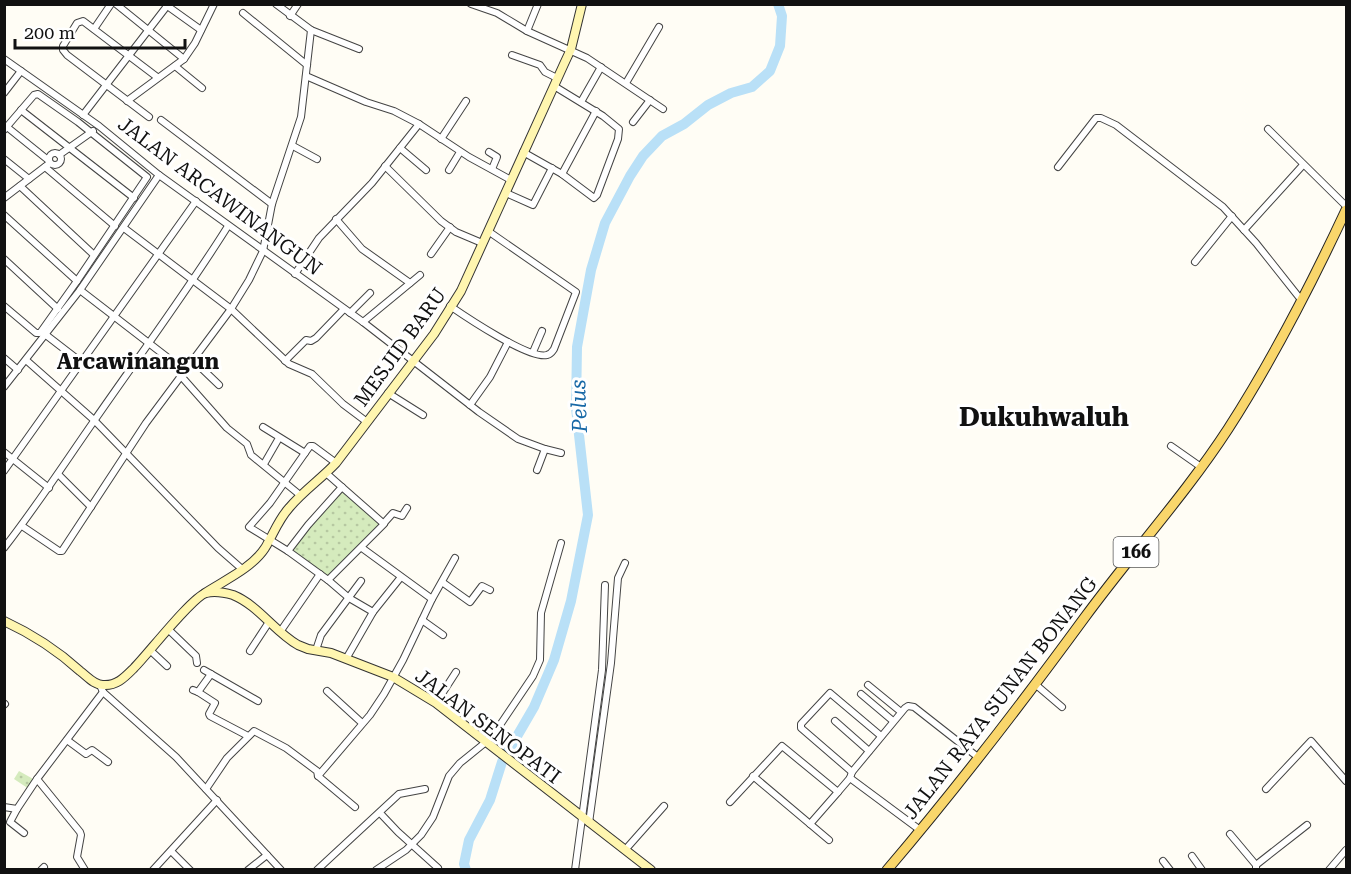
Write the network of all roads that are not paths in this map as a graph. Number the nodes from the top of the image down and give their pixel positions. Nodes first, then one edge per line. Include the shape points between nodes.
1 (111, 4) edge
2 (116, 4) edge
3 (214, 4) edge
4 (276, 4) edge
5 (298, 4) edge
6 (471, 4) edge
7 (538, 4) edge
8 (582, 4) edge
9 (166, 5) edge
10 (243, 14) dead end
11 (290, 16) junction
12 (659, 27) dead end
13 (94, 29) junction
14 (149, 29) junction
15 (201, 30) junction
16 (311, 30) junction
17 (527, 31) junction
18 (359, 49) dead end
19 (571, 49) junction
20 (129, 55) junction
21 (512, 55) dead end
22 (4, 59) edge
23 (184, 59) junction
24 (307, 65) junction
25 (175, 66) junction
26 (601, 66) junction
27 (21, 71) junction
28 (306, 76) junction
29 (157, 77) junction
30 (556, 82) junction
31 (626, 83) junction
32 (106, 85) junction
33 (202, 88) dead end
34 (4, 93) edge
35 (650, 100) junction
36 (127, 101) junction
37 (466, 101) dead end
38 (581, 102) junction
39 (663, 109) dead end
40 (21, 110) junction
41 (596, 111) junction
42 (83, 115) junction
43 (149, 117) dead end
44 (161, 120) dead end
45 (633, 122) dead end
46 (419, 124) junction
47 (99, 126) junction
48 (6, 129) edge
49 (1268, 129) dead end
50 (92, 132) junction
51 (441, 139) junction
52 (293, 146) junction
53 (68, 147) junction
54 (400, 148) junction
55 (460, 152) junction
56 (489, 152) dead end
57 (523, 152) junction
58 (4, 159) edge
59 (316, 159) dead end
60 (48, 164) junction
61 (1303, 165) junction
62 (385, 166) junction
63 (1058, 167) dead end
64 (552, 168) junction
65 (492, 169) junction
66 (426, 170) dead end
67 (449, 170) dead end
68 (562, 174) junction
69 (159, 175) junction
70 (28, 179) junction
71 (511, 180) junction
72 (20, 186) junction
73 (506, 193) junction
74 (4, 198) edge
75 (134, 198) junction
76 (196, 201) junction
77 (272, 204) junction
78 (1347, 208) edge
79 (4, 215) edge
80 (1232, 216) junction
81 (336, 219) junction
82 (115, 226) junction
83 (228, 226) junction
84 (450, 227) junction
85 (124, 228) junction
86 (1244, 230) junction
87 (488, 231) junction
88 (482, 243) junction
89 (263, 251) junction
90 (158, 254) junction
91 (431, 254) dead end
92 (94, 255) junction
93 (4, 259) edge
94 (1195, 262) dead end
95 (296, 274) junction
96 (420, 275) dead end
97 (194, 280) junction
98 (77, 281) junction
99 (410, 284) junction
100 (80, 290) junction
101 (369, 293) dead end
102 (1302, 301) junction
103 (4, 306) edge
104 (450, 306) junction
105 (58, 309) junction
106 (231, 309) junction
107 (347, 311) junction
108 (114, 318) junction
109 (363, 322) junction
110 (542, 331) dead end
111 (46, 335) junction
112 (508, 342) junction
113 (150, 345) junction
114 (533, 352) junction
115 (4, 358) edge
116 (26, 360) junction
117 (194, 361) junction
118 (285, 361) junction
119 (81, 362) junction
120 (413, 362) junction
121 (18, 370) junction
122 (184, 373) junction
123 (219, 385) dead end
124 (4, 387) edge
125 (61, 391) junction
126 (388, 393) junction
127 (470, 405) junction
128 (423, 415) dead end
129 (94, 420) junction
130 (367, 422) junction
131 (263, 428) dead end
132 (279, 438) junction
133 (1171, 446) dead end
134 (545, 449) junction
135 (4, 452) edge
136 (127, 453) junction
137 (305, 453) junction
138 (561, 453) dead end
139 (14, 460) junction
140 (336, 462) junction
141 (264, 464) junction
142 (1201, 467) junction
143 (537, 470) dead end
144 (4, 471) edge
145 (326, 473) junction
146 (58, 474) junction
147 (284, 481) junction
148 (342, 487) junction
149 (49, 488) junction
150 (300, 495) junction
151 (91, 507) junction
152 (407, 508) dead end
153 (384, 523) junction
154 (22, 526) junction
155 (269, 539) junction
156 (561, 543) dead end
157 (4, 548) edge
158 (362, 548) junction
159 (288, 551) junction
160 (455, 558) dead end
161 (625, 564) dead end
162 (242, 569) junction
163 (320, 574) junction
164 (229, 577) junction
165 (400, 577) junction
166 (328, 580) junction
167 (361, 581) dead end
168 (442, 582) junction
169 (605, 585) dead end
170 (490, 590) dead end
171 (205, 593) junction
172 (232, 595) junction
173 (349, 598) junction
174 (432, 599) junction
175 (373, 612) junction
176 (422, 620) junction
177 (4, 621) edge
178 (269, 622) junction
179 (169, 630) junction
180 (280, 632) junction
181 (443, 634) dead end
182 (316, 650) junction
183 (151, 651) junction
184 (250, 651) dead end
185 (346, 658) junction
186 (197, 663) dead end
187 (167, 666) dead end
188 (204, 670) dead end
189 (456, 672) dead end
190 (211, 675) junction
191 (393, 677) junction
192 (1035, 684) junction
193 (868, 685) dead end
194 (102, 688) junction
195 (327, 692) dead end
196 (861, 694) dead end
197 (258, 701) dead end
198 (436, 703) junction
199 (1062, 707) dead end
200 (901, 712) junction
201 (835, 721) dead end
202 (893, 721) junction
203 (362, 723) junction
204 (248, 736) junction
205 (881, 736) junction
206 (482, 738) junction
207 (67, 740) junction
208 (869, 751) junction
209 (979, 758) junction
210 (108, 762) dead end
211 (851, 775) junction
212 (318, 776) junction
213 (753, 776) junction
214 (37, 779) junction
215 (1347, 782) edge
216 (206, 789) junction
217 (425, 789) dead end
218 (1266, 789) dead end
219 (838, 792) junction
220 (217, 800) junction
221 (730, 801) dead end
222 (664, 806) dead end
223 (4, 807) edge
224 (355, 807) dead end
225 (17, 809) junction
226 (380, 813) junction
227 (585, 820) junction
228 (810, 824) junction
229 (1306, 825) dead end
230 (920, 830) junction
231 (24, 833) dead end
232 (1230, 834) dead end
233 (829, 840) dead end
234 (411, 845) junction
235 (625, 850) junction
236 (1347, 850) edge
237 (171, 851) junction
238 (1192, 856) dead end
239 (270, 858) junction
240 (1163, 861) dead end
241 (1256, 867) edge
242 (438, 868) edge
243 (889, 869) edge
244 (85, 870) edge
245 (153, 870) edge
246 (190, 870) edge
247 (248, 870) edge
248 (281, 870) edge
249 (317, 870) edge
250 (376, 870) edge
251 (575, 870) edge
252 (651, 870) edge
253 (1170, 870) edge
254 (1203, 870) edge
255 (1329, 870) edge

1 - 13 street
2 - 14 street
3 - 15 street
4 - 11 street
5 - 11 street
6 - 17 street via 497,13
7 - 17 street
8 - 19 main road, MESJID BARU
9 - 14 street
9 - 15 street
10 - 24 street
11 - 16 street
12 - 31 street
13 - 20 street
13 - 32 street via 78,22 63,50
14 - 20 street
14 - 23 street
15 - 23 street
16 - 18 street
16 - 24 street
17 - 19 street
19 - 26 street
19 - 30 main road, MESJID BARU
20 - 29 street
20 - 32 street
21 - 30 street via 540,64
22 - 27 street, JALAN ARCAWINANGUN
23 - 25 street
24 - 28 street
25 - 29 street
25 - 33 street
26 - 31 street
26 - 38 street
27 - 34 street
27 - 42 street, JALAN ARCAWINANGUN
28 - 46 street
28 - 52 street
29 - 36 street
30 - 38 street
30 - 57 main road, MESJID BARU
31 - 35 street
32 - 36 street
32 - 42 street
35 - 39 street
35 - 45 street
36 - 43 street
37 - 51 street
38 - 41 street
40 - 48 street
40 - 50 street via 38,94
40 - 53 street
41 - 68 street
41 - 68 street via 620,132 597,195 594,198
42 - 47 street, JALAN ARCAWINANGUN
44 - 77 street
46 - 51 street
46 - 54 street
47 - 50 street
47 - 69 street, JALAN ARCAWINANGUN
48 - 60 street
49 - 61 street
50 - 53 street
50 - 75 street via 146,176
51 - 55 street
52 - 59 street
52 - 77 street
53 - 60 street via 59,155 51,154
53 - 75 street
54 - 62 street
54 - 66 street
55 - 65 street
55 - 67 street
56 - 65 street via 497,157
57 - 64 street
57 - 71 main road, MESJID BARU
58 - 70 street
60 - 70 street
60 - 82 street
61 - 78 street
61 - 86 street
62 - 81 street
62 - 84 street
63 - 80 street via 1094,119 1101,118 1116,125
64 - 68 street
64 - 73 street via 533,205
65 - 71 street
69 - 76 street, JALAN ARCAWINANGUN
69 - 85 street
70 - 72 street
71 - 73 main road, MESJID BARU
72 - 74 street
72 - 92 street
73 - 87 main road, MESJID BARU
75 - 82 street
76 - 83 street, JALAN ARCAWINANGUN
76 - 90 street
77 - 89 street
78 - 102 main road, JALAN RAYA SUNAN BONANG / 166
79 - 98 street
80 - 86 street
80 - 94 street
81 - 95 street
81 - 99 street via 362,249
82 - 92 street
83 - 89 street, JALAN ARCAWINANGUN
83 - 97 street
84 - 88 street
84 - 91 street
85 - 90 street
85 - 100 street
86 - 102 street
87 - 88 main road, MESJID BARU
87 - 114 street via 576,292 554,349 546,356
88 - 104 main road, MESJID BARU via 461,291
89 - 95 street, JALAN ARCAWINANGUN
89 - 106 street
90 - 97 street
90 - 108 street
92 - 98 street
93 - 105 street
95 - 107 street, JALAN ARCAWINANGUN
96 - 99 street
97 - 106 street
97 - 113 street
98 - 105 street
99 - 109 street
100 - 108 street
100 - 111 street
101 - 107 street
102 - 142 main road, JALAN RAYA SUNAN BONANG / 166
103 - 105 street via 38,334
104 - 112 street
104 - 120 main road, MESJID BARU
106 - 117 street
106 - 118 street
107 - 109 street, JALAN ARCAWINANGUN
107 - 118 street via 312,341 306,340
108 - 113 street
108 - 119 street
109 - 120 street, JALAN ARCAWINANGUN
110 - 114 street
111 - 116 street
111 - 119 street
112 - 114 street
112 - 127 street
113 - 122 street
113 - 129 street
115 - 121 street
116 - 121 street
116 - 125 street
117 - 122 street
117 - 123 street
118 - 130 street via 312,374
119 - 125 street
120 - 126 main road, MESJID BARU
120 - 127 street, JALAN ARCAWINANGUN
121 - 124 street
122 - 136 street
122 - 141 street via 227,428
125 - 129 street
125 - 139 street
126 - 128 street
126 - 130 main road, MESJID BARU
127 - 134 street, JALAN ARCAWINANGUN via 518,439
129 - 136 street
129 - 146 street
130 - 140 main road, MESJID BARU
131 - 132 street
132 - 137 street
132 - 141 street
133 - 142 street
134 - 138 street, JALAN ARCAWINANGUN
134 - 143 street
135 - 139 street
136 - 151 street
136 - 162 street via 209,540
137 - 140 street via 312,445
137 - 147 street
139 - 144 street
139 - 149 street
140 - 145 main road, MESJID BARU
141 - 147 street
142 - 192 main road, JALAN RAYA SUNAN BONANG / 166
145 - 148 street
145 - 150 main road, MESJID BARU
146 - 149 street
146 - 151 street
147 - 150 street
147 - 155 street via 249,525
148 - 153 street
148 - 159 street
149 - 154 street
150 - 155 main road, MESJID BARU
151 - 154 street via 60,552
152 - 153 street via 401,516 393,513
153 - 158 street
154 - 157 street
155 - 159 street
155 - 162 main road, MESJID BARU via 258,556
156 - 206 street via 541,613 537,667 512,709
158 - 165 street
158 - 166 street
159 - 163 street
160 - 168 street
161 - 227 street via 618,578 611,663
162 - 164 main road, MESJID BARU
163 - 166 street
163 - 180 street
164 - 171 main road, MESJID BARU
164 - 172 main road
165 - 174 street
165 - 175 street
166 - 173 street
167 - 173 street
168 - 170 street via 470,602 482,586
168 - 174 street
169 - 227 street via 603,670
171 - 172 main road, JALAN SENOPATI
171 - 179 main road via 185,609
172 - 178 main road, JALAN SENOPATI
173 - 175 street
173 - 182 street via 321,635
174 - 176 street
175 - 185 street
176 - 181 street
176 - 191 street
177 - 194 main road via 50,646
178 - 180 main road, JALAN SENOPATI
178 - 184 street
179 - 183 main road
179 - 186 street via 196,656
180 - 182 main road, JALAN SENOPATI via 298,645
182 - 185 main road, JALAN SENOPATI
183 - 187 street
183 - 194 main road via 120,681
185 - 191 main road, JALAN SENOPATI
188 - 190 street
189 - 198 street
190 - 197 street
190 - 204 street via 195,691 215,703 210,716
191 - 198 main road, JALAN SENOPATI
191 - 203 street
192 - 199 street
192 - 209 main road, JALAN RAYA SUNAN BONANG / 166
193 - 200 street
194 - 207 street
194 - 216 street
195 - 203 street
196 - 202 street
198 - 206 main road, JALAN SENOPATI
200 - 202 street
200 - 209 street via 908,706 917,708
201 - 208 street
202 - 205 street
203 - 212 street
204 - 212 street via 255,731 286,748 317,771
204 - 216 street
205 - 208 street
205 - 211 street via 830,693 801,724
206 - 227 main road, JALAN SENOPATI
206 - 234 street via 449,776 433,817
207 - 210 street via 86,754 92,750
207 - 214 street
208 - 211 street
209 - 230 main road, JALAN RAYA SUNAN BONANG / 166
211 - 219 street
211 - 230 street
212 - 224 street
213 - 219 street via 783,746
213 - 221 street
213 - 228 street
214 - 225 street
214 - 244 street via 80,832 76,857
215 - 218 street via 1311,741
216 - 220 street
217 - 226 street via 401,793
219 - 228 street
220 - 237 street
220 - 239 street
222 - 235 street
223 - 225 street
225 - 231 street via 10,822
226 - 234 street
226 - 249 street
227 - 235 main road, JALAN SENOPATI
227 - 251 street
228 - 233 street
229 - 241 street
230 - 243 main road, JALAN RAYA SUNAN BONANG / 166
232 - 241 street
234 - 242 street
234 - 250 street
235 - 252 main road, JALAN SENOPATI
236 - 255 street
237 - 245 street
237 - 246 street
238 - 254 street
239 - 247 street
239 - 248 street
240 - 253 street

